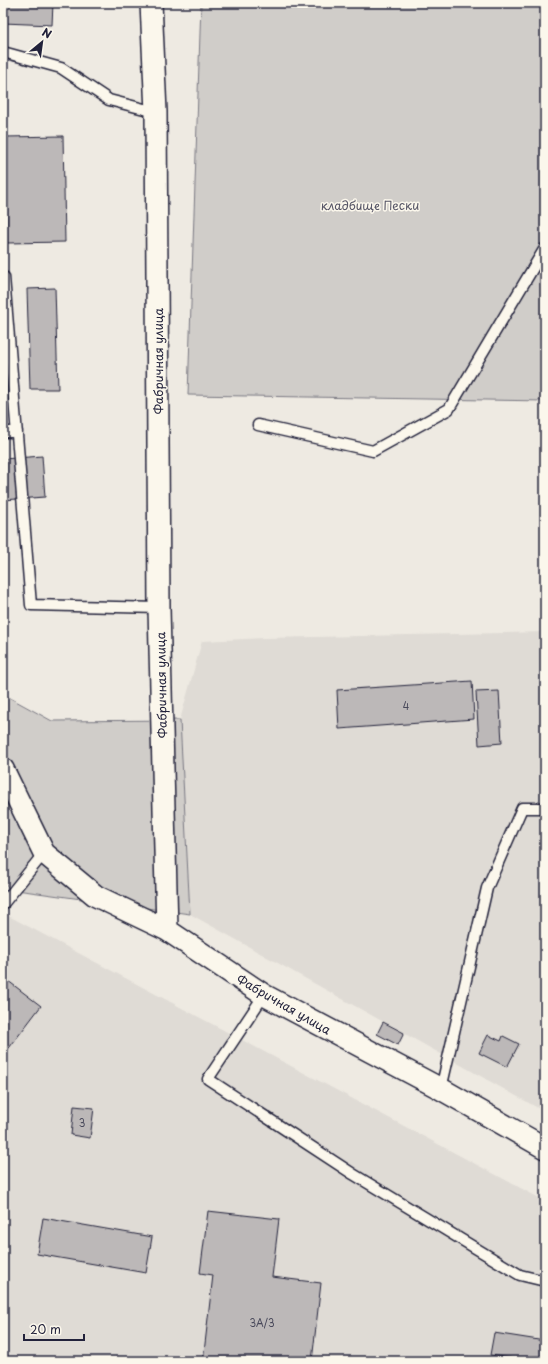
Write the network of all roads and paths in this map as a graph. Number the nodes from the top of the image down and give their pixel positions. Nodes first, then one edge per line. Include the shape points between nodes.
1 (151, 3) edge
2 (3, 52) edge
3 (156, 112) junction
4 (545, 248) edge
5 (4, 277) dead end
6 (258, 425) dead end
7 (3, 432) edge
8 (17, 432) junction
9 (159, 608) junction
10 (3, 769) edge
11 (545, 808) edge
12 (44, 853) junction
13 (3, 904) edge
14 (167, 930) junction
15 (264, 995) junction
16 (441, 1088) junction
17 (545, 1148) edge
18 (545, 1281) edge

1 - 3 street, Фабричная улица
2 - 3 lane via 62,68 109,100
3 - 9 street, Фабричная улица
4 - 6 lane via 449,409 373,451
5 - 8 lane
7 - 8 lane
8 - 9 lane via 31,605
9 - 14 street, Фабричная улица
10 - 12 street
11 - 16 lane via 522,808 487,888
12 - 13 lane
12 - 14 street via 96,896
14 - 15 street, Фабричная улица
15 - 16 street, Фабричная улица
15 - 18 lane via 208,1080 353,1174 513,1271
16 - 17 street, Фабричная улица

